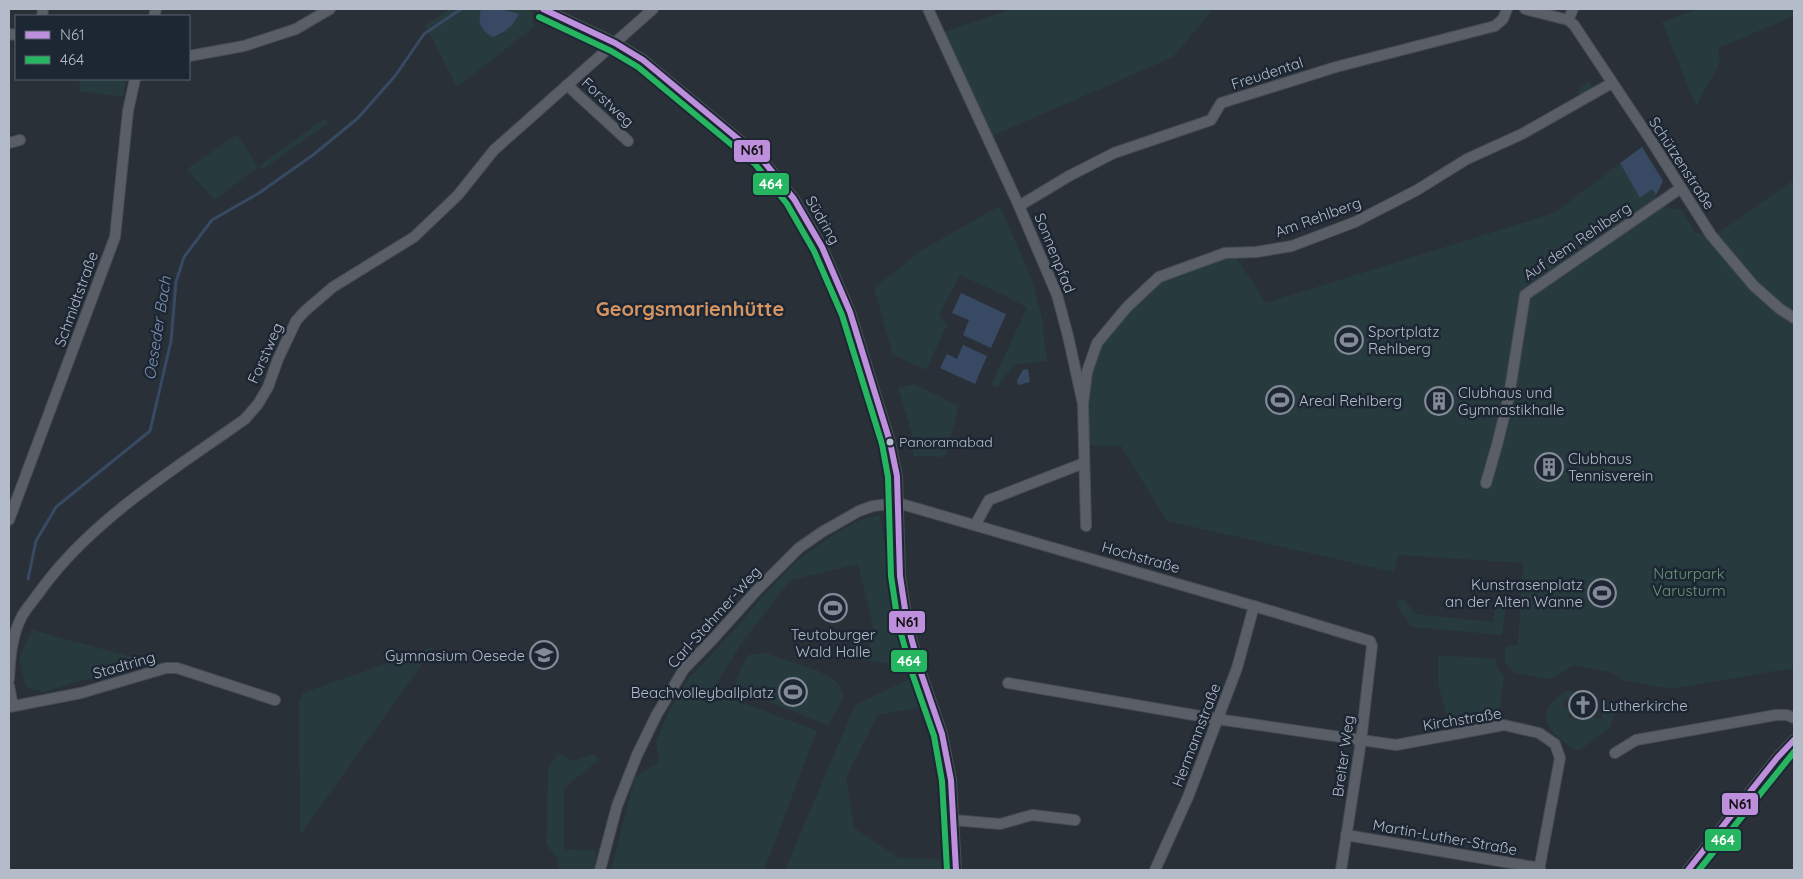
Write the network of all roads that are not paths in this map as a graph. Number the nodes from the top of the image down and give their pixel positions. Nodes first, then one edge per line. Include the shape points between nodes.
1 (330, 9) edge
2 (543, 9) edge
3 (653, 9) edge
4 (928, 9) edge
5 (1506, 9) edge
6 (1525, 9) edge
7 (1573, 9) edge
8 (1568, 20) junction
9 (615, 43) junction
10 (190, 56) edge
11 (135, 80) edge
12 (1612, 83) junction
13 (567, 85) junction
14 (20, 140) dead end
15 (628, 142) dead end
16 (9, 143) edge
17 (1681, 188) junction
18 (1019, 206) junction
19 (1794, 318) edge
20 (1083, 404) junction
21 (1084, 463) junction
22 (1486, 483) dead end
23 (898, 503) junction
24 (9, 520) edge
25 (975, 525) junction
26 (1086, 526) dead end
27 (1254, 606) junction
28 (1372, 646) joint
29 (10, 648) edge
30 (9, 679) edge
31 (1008, 683) dead end
32 (9, 686) edge
33 (275, 700) dead end
34 (11, 707) edge
35 (1794, 718) edge
36 (1217, 719) junction
37 (1794, 740) edge
38 (1361, 741) junction
39 (1616, 753) dead end
40 (953, 820) junction
41 (1075, 820) dead end
42 (1346, 835) junction
43 (1539, 869) edge
44 (600, 870) edge
45 (956, 870) edge
46 (1155, 870) edge
47 (1341, 870) edge
48 (1688, 870) edge

1 - 10 street via 296,29 244,46
2 - 9 street, Südring
3 - 9 street, Forstweg
4 - 18 street, Sonnenpfad
5 - 18 street, Freudental via 1503,19 1495,26 1336,67 1221,103 1211,120 1114,153
6 - 8 street
7 - 8 street
8 - 12 street, Schützenstraße via 1583,37
9 - 13 street, Forstweg
9 - 23 street, Südring via 657,71 761,158 794,200 822,247 850,312 890,442 897,476
11 - 24 street, Schmidtstraße via 128,111 115,237
12 - 17 street, Schützenstraße
12 - 20 street, Am Rehlberg via 1522,134 1466,159 1417,190 1355,222 1292,246 1225,253 1159,277 1127,307 1097,343 1087,372
13 - 15 street, Forstweg
13 - 29 street, Forstweg via 494,150 458,194 414,236 333,287 304,311 278,359 268,388 245,419 107,519 72,551 22,617
14 - 16 street
17 - 19 street, Schützenstraße via 1711,235 1754,286
17 - 22 street, Auf dem Rehlberg via 1525,295 1509,396
18 - 20 street, Sonnenpfad via 1057,295
20 - 21 street, Sonnenpfad
21 - 25 street via 989,500
21 - 26 street, Sonnenpfad
23 - 25 street, Hochstraße
23 - 40 street, Südring via 900,576 907,622 942,734 951,780
23 - 44 street, Carl-Stahmer-Weg via 858,511 799,548 684,669 637,755 617,806
25 - 27 street, Hochstraße
27 - 28 street, Hochstraße via 1370,641
27 - 36 street, Hermannstraße via 1237,668
28 - 38 street, Breiter Weg
29 - 30 street, Forstweg
31 - 36 street, Kirchstraße
32 - 34 street
33 - 34 street, Stadtring via 177,668 166,668 81,692
35 - 39 street via 1776,716 1636,740
36 - 38 street, Kirchstraße
36 - 46 street, Hermannstraße via 1188,797
37 - 48 street
38 - 42 street, Breiter Weg
38 - 43 street, Kirchstraße via 1396,745 1504,725 1539,733 1554,744 1560,758
40 - 41 street via 1000,824 1032,815
40 - 45 street, Südring
42 - 43 street, Martin-Luther-Straße
42 - 47 street, Breiter Weg

